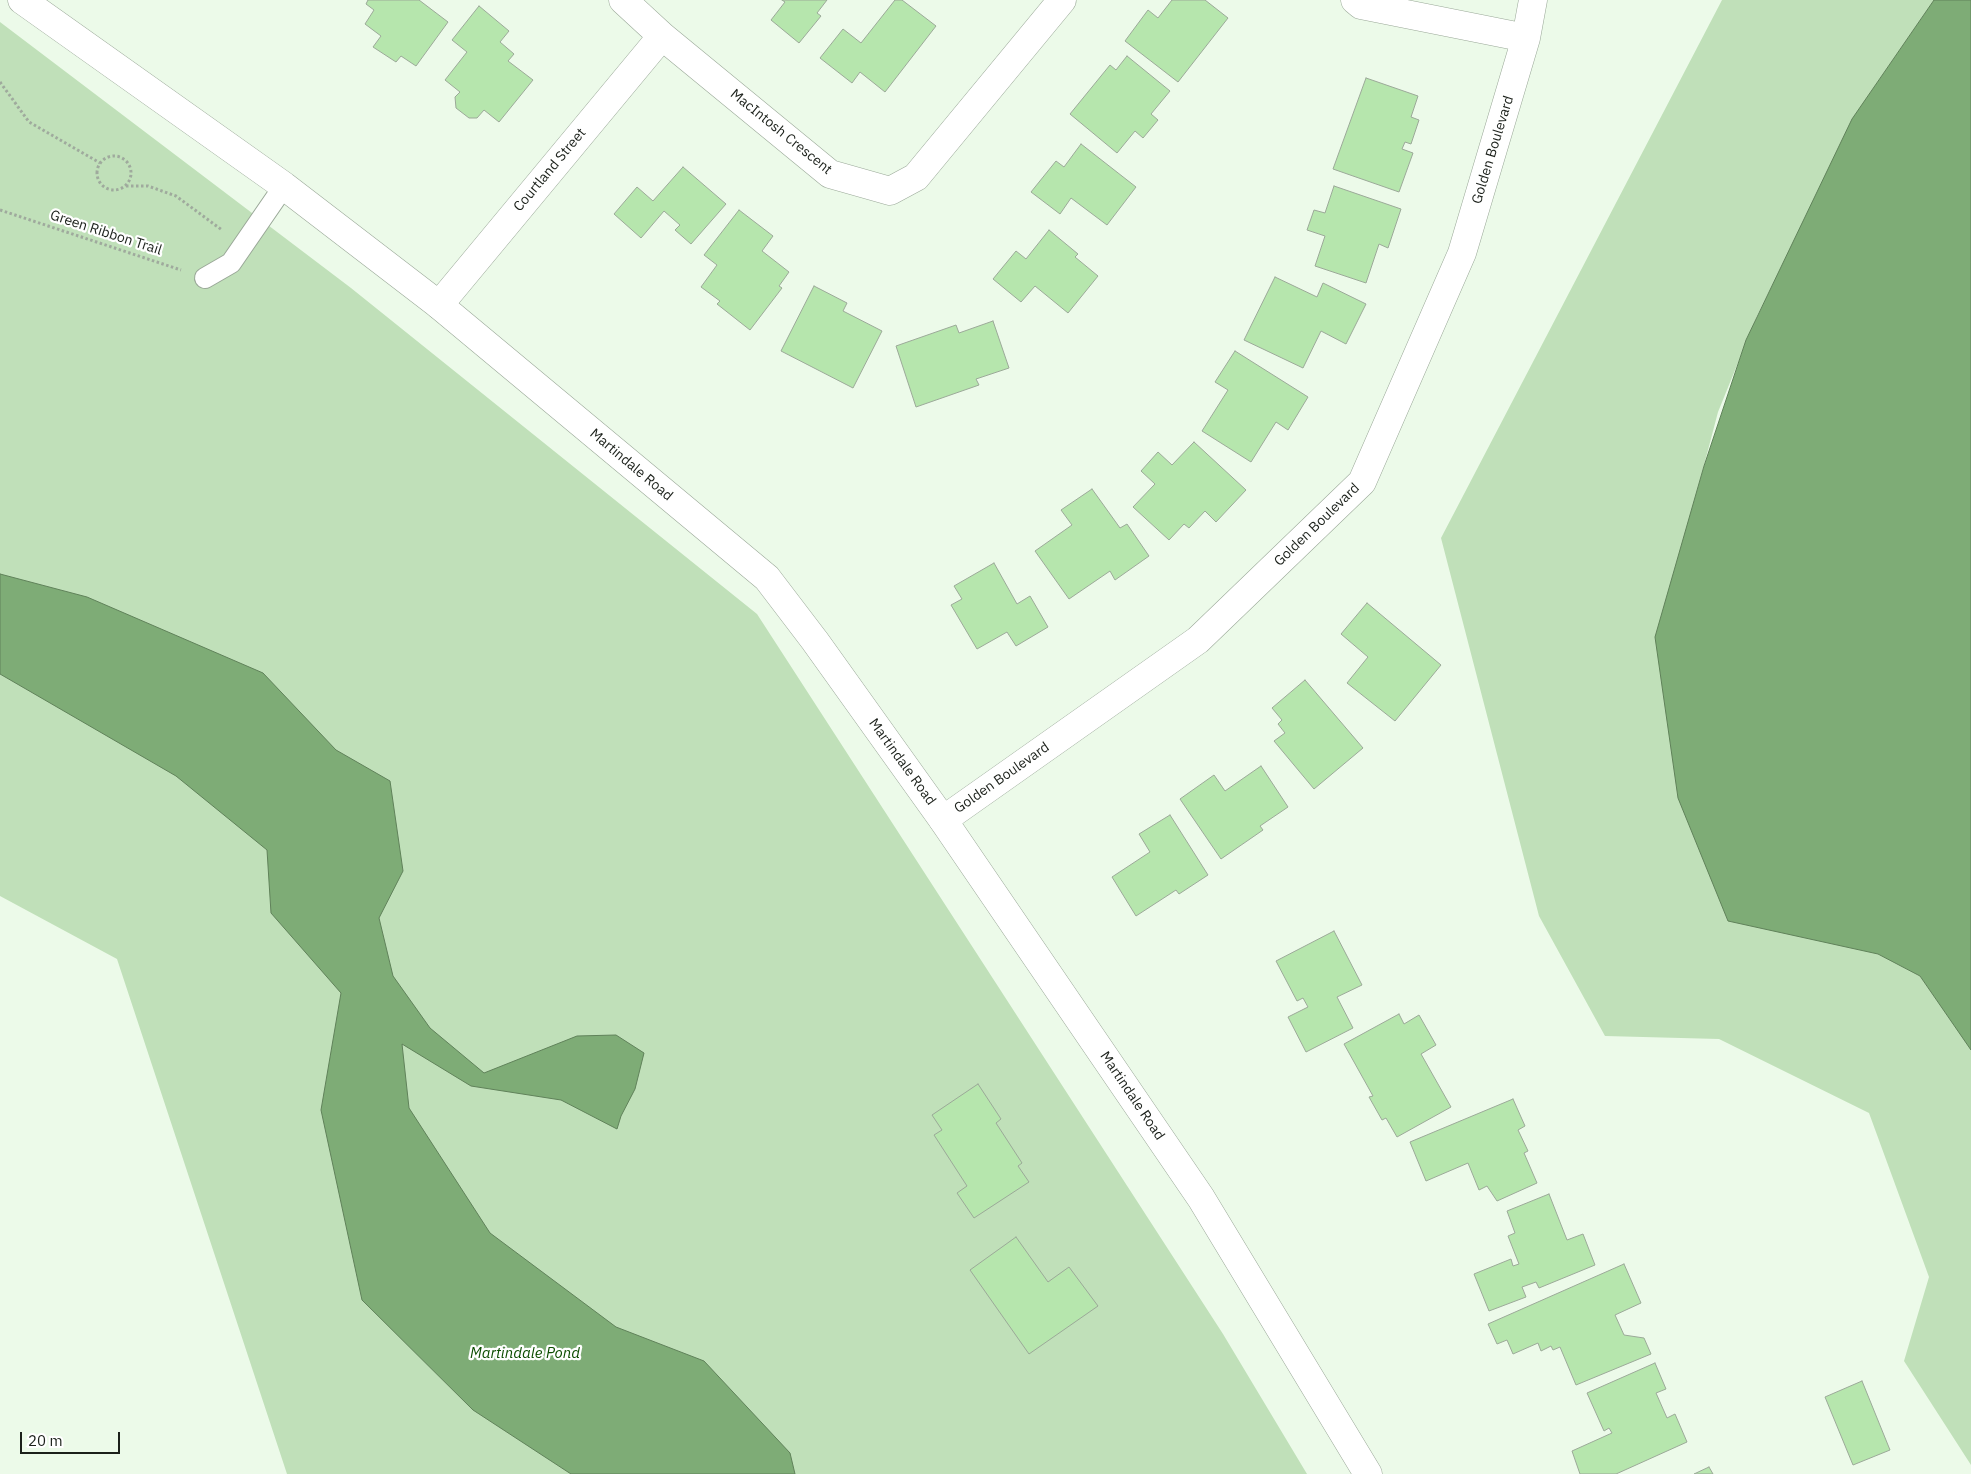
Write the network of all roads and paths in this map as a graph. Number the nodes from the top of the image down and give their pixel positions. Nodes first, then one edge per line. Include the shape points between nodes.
1 (22, 0) edge
2 (623, 0) edge
3 (1062, 0) edge
4 (1355, 0) edge
5 (1533, 0) edge
6 (662, 36) junction
7 (1526, 38) junction
8 (1, 85) edge
9 (100, 163) junction
10 (126, 186) junction
11 (284, 186) junction
12 (0, 210) edge
13 (242, 246) junction
14 (205, 278) joint
15 (439, 305) junction
16 (943, 820) junction
17 (1368, 1474) edge

1 - 11 street, Martindale Road
2 - 6 street, MacIntosh Crescent
3 - 6 street, MacIntosh Crescent via 916,177 890,191 830,174
4 - 7 street via 1362,5
5 - 7 street, Golden Boulevard
6 - 15 street, Courtland Street
7 - 16 street, Golden Boulevard via 1462,253 1362,482 1198,640
8 - 9 path via 29,122
9 - 10 path via 97,174 101,184 116,191
9 - 10 path via 110,157 126,160 132,170
10 - 13 path via 148,186 176,196
11 - 13 lane
11 - 15 street, Martindale Road
12 - 14 path, Green Ribbon Trail
13 - 14 lane via 231,263
15 - 16 street, Martindale Road via 767,578
16 - 17 street, Martindale Road via 1201,1198

